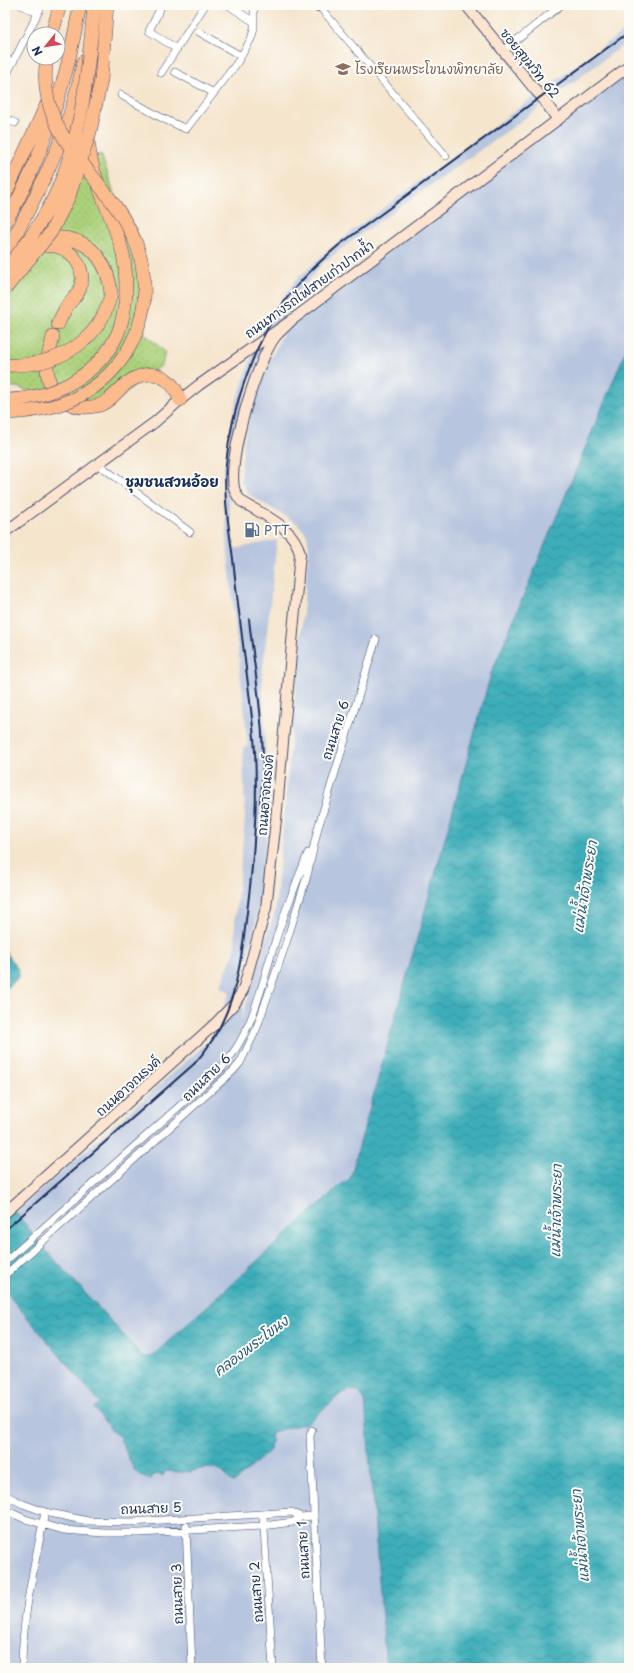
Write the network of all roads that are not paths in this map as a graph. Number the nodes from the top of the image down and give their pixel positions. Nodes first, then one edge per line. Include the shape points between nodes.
1 (21, 5) edge
2 (42, 5) edge
3 (60, 5) edge
4 (80, 5) edge
5 (93, 5) edge
6 (108, 5) edge
7 (162, 5) edge
8 (204, 5) edge
9 (228, 5) edge
10 (254, 5) edge
11 (319, 5) edge
12 (466, 5) edge
13 (561, 5) edge
14 (38, 13) junction
15 (254, 22) junction
16 (54, 26) edge
17 (199, 32) dead end
18 (72, 48) junction
19 (177, 49) junction
20 (503, 51) junction
21 (241, 56) junction
22 (5, 58) edge
23 (13, 63) junction
24 (47, 66) edge
25 (629, 66) edge
26 (162, 72) dead end
27 (175, 72) dead end
28 (80, 77) junction
29 (5, 78) edge
30 (214, 93) junction
31 (121, 95) dead end
32 (5, 118) edge
33 (558, 120) junction
34 (15, 124) dead end
35 (88, 140) junction
36 (446, 156) dead end
37 (5, 195) edge
38 (5, 223) edge
39 (5, 254) edge
40 (25, 255) junction
41 (5, 270) edge
42 (5, 281) edge
43 (5, 289) edge
44 (292, 320) junction
45 (58, 324) dead end
46 (53, 337) dead end
47 (5, 365) edge
48 (5, 400) edge
49 (180, 400) junction
50 (5, 413) edge
51 (98, 464) junction
52 (5, 532) edge
53 (190, 532) dead end
54 (376, 639) dead end
55 (318, 828) junction
56 (5, 1213) edge
57 (5, 1262) edge
58 (5, 1275) edge
59 (312, 1430) dead end
60 (5, 1495) edge
61 (5, 1510) edge
62 (45, 1512) junction
63 (262, 1514) junction
64 (313, 1516) junction
65 (301, 1517) junction
66 (185, 1520) junction
67 (43, 1525) junction
68 (263, 1526) junction
69 (186, 1530) junction
70 (22, 1668) edge
71 (192, 1668) edge
72 (273, 1668) edge
73 (322, 1668) edge

1 - 14 street
2 - 14 street
3 - 16 highway
4 - 18 highway
5 - 28 highway
5 - 41 highway, bridge via 86,83 75,138 67,163 42,220
6 - 35 highway via 92,90
6 - 43 highway, bridge via 101,80 90,132 73,185 51,232
7 - 19 street via 149,30
8 - 19 street
9 - 15 street
10 - 15 street
11 - 36 street
12 - 20 street, ซอยสุขุมวิท 62
13 - 20 street
14 - 23 street
15 - 21 street via 251,39
17 - 21 street
18 - 37 highway
18 - 38 highway via 46,134 15,207
19 - 26 street
20 - 33 street, ซอยสุขุมวิท 62
21 - 30 street
22 - 23 street
23 - 29 street
24 - 50 highway, bridge via 46,87 54,121 67,144 119,211 136,241 144,275 143,307 140,322 122,359 110,375 99,384 66,403 28,412
25 - 33 street, ถนนทางรถไฟสายเก่าปากน้ำ
27 - 30 street
28 - 35 highway
28 - 39 highway via 60,143
30 - 31 street via 184,129
32 - 34 street
33 - 44 street, ถนนทางรถไฟสายเก่าปากน้ำ
35 - 48 highway, bridge via 96,177 123,254 126,294 118,333 96,364 60,389 34,397
40 - 42 highway
40 - 45 highway via 38,248 57,245 70,252 80,266 80,288
40 - 47 highway, bridge via 37,243 48,238 78,241 88,246 102,262 110,281 111,294 98,326 84,341 51,359
44 - 49 street, ถนนทางรถไฟสายเก่าปากน้ำ
44 - 56 street, ถนนอาจณรงค์ via 275,337 253,384 234,463 233,481 236,495 241,501 286,530 295,540 300,554 266,908 247,980 235,1003 207,1033
46 - 49 highway via 47,366 48,376 55,394 66,402 82,407 97,406 111,399 130,381 139,376 152,375 159,375 169,381
49 - 51 street, ถนนทางรถไฟสายเก่าปากน้ำ
51 - 52 street, ถนนทางรถไฟสายเก่าปากน้ำ
51 - 53 street
54 - 55 street, ถนนสาย 6
55 - 57 street, ถนนสาย 6 via 276,939 249,1025 222,1068
55 - 58 street, ถนนสาย 6 via 307,876 286,943 256,1030 240,1063
59 - 64 street, ถนนสาย 1 via 310,1436
60 - 62 street, ถนนสาย 5
61 - 67 street, ถนนสาย 5
62 - 66 street, ถนนสาย 5 via 88,1521
62 - 67 street
63 - 65 street, ถนนสาย 5 via 292,1512
63 - 66 street, ถนนสาย 5
63 - 68 street, ถนนสาย 2
64 - 65 street, ถนนสาย 5
64 - 73 street, ถนนสาย 1
65 - 68 street, ถนนสาย 5 via 293,1522
66 - 69 street, ถนนสาย 3
67 - 69 street, ถนนสาย 5 via 82,1532 140,1533
67 - 70 street via 24,1625
68 - 69 street, ถนนสาย 5
68 - 72 street, ถนนสาย 2
69 - 71 street, ถนนสาย 3

